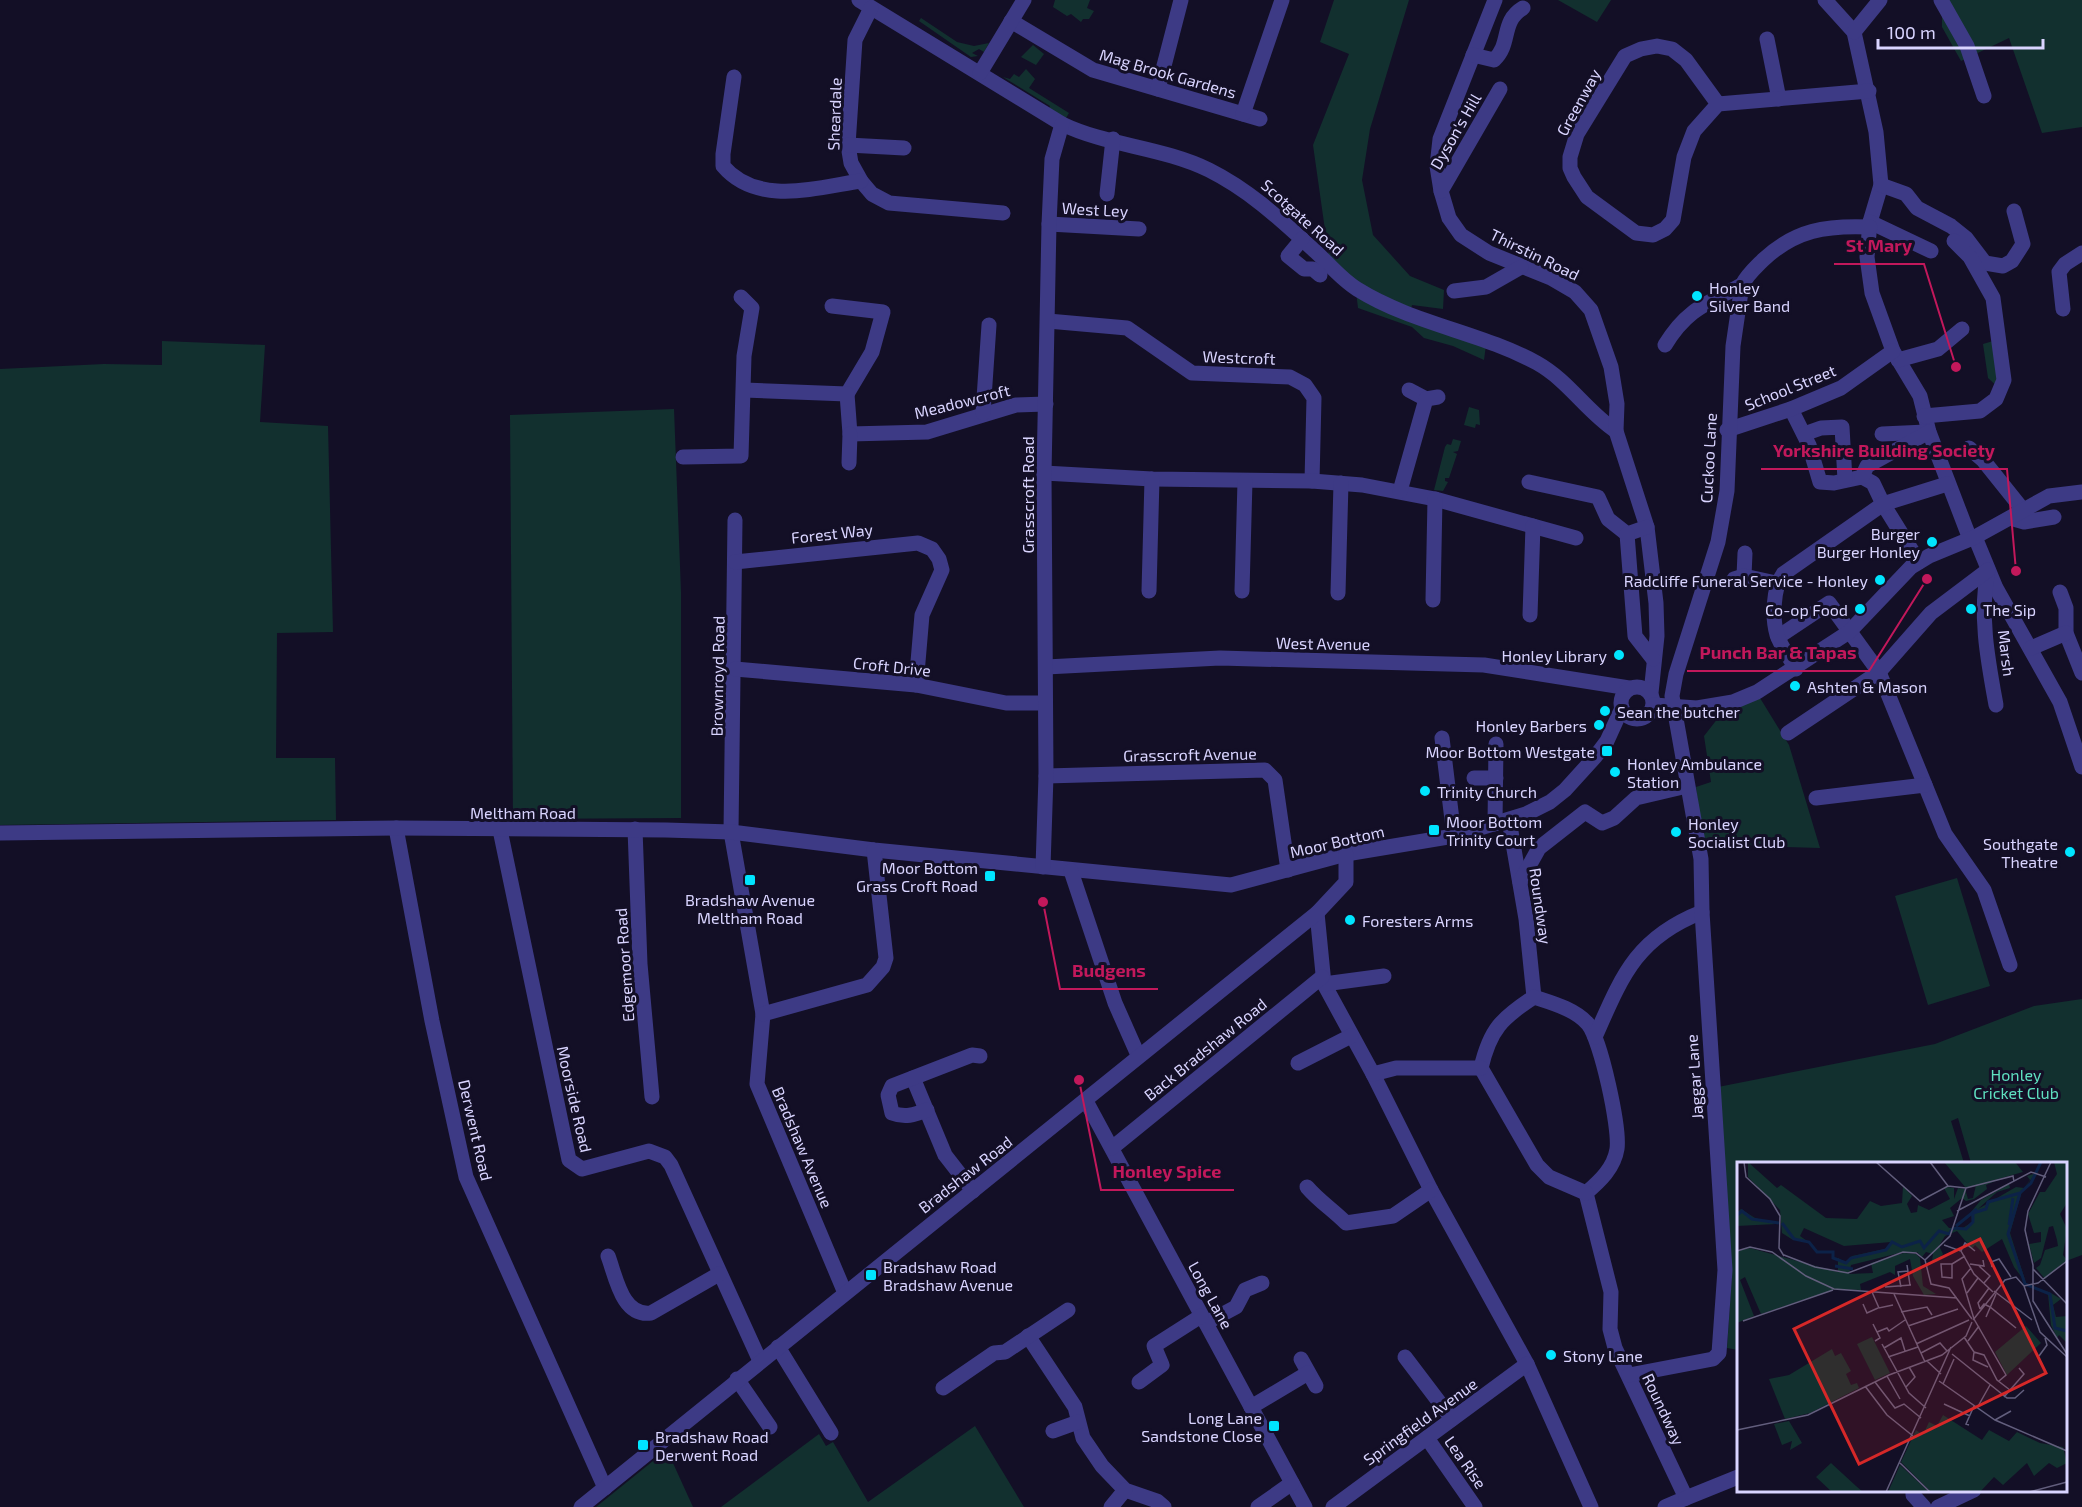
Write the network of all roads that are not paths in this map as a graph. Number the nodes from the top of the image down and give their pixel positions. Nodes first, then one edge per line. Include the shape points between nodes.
1 (1024, 0) edge
2 (1180, 0) edge
3 (1282, 0) edge
4 (1495, 0) edge
5 (1825, 0) edge
6 (1880, 0) edge
7 (1941, 0) edge
8 (865, 4) edge
9 (1523, 8) dead end
10 (1011, 21) junction
11 (1854, 32) junction
12 (1767, 39) dead end
13 (1473, 55) junction
14 (980, 73) junction
15 (734, 77) dead end
16 (1158, 88) junction
17 (1500, 88) dead end
18 (1869, 91) junction
19 (1984, 96) dead end
20 (1779, 99) junction
21 (1718, 104) junction
22 (1243, 114) junction
23 (1260, 119) dead end
24 (1062, 124) junction
25 (1113, 140) junction
26 (848, 144) junction
27 (904, 148) dead end
28 (861, 182) junction
29 (1881, 185) junction
30 (1441, 191) junction
31 (1107, 194) dead end
32 (2014, 211) dead end
33 (1003, 213) dead end
34 (1049, 224) junction
35 (1870, 224) junction
36 (1139, 229) dead end
37 (1302, 239) junction
38 (1954, 240) dead end
39 (1931, 251) dead end
40 (2082, 253) edge
41 (1521, 267) junction
42 (1320, 275) dead end
43 (1744, 281) junction
44 (1454, 291) dead end
45 (741, 297) dead end
46 (832, 306) dead end
47 (2063, 309) dead end
48 (1048, 321) junction
49 (989, 325) dead end
50 (1962, 329) dead end
51 (1665, 345) dead end
52 (1895, 356) junction
53 (744, 390) junction
54 (1409, 390) dead end
55 (847, 394) junction
56 (1046, 404) junction
57 (1791, 409) junction
58 (983, 413) junction
59 (1924, 416) junction
60 (1727, 430) junction
61 (1616, 431) junction
62 (1929, 432) junction
63 (850, 434) junction
64 (1804, 434) junction
65 (1882, 434) dead end
66 (1969, 448) dead end
67 (683, 457) dead end
68 (849, 463) dead end
69 (1044, 473) junction
70 (1862, 477) junction
71 (1152, 479) junction
72 (1845, 480) junction
73 (1245, 481) junction
74 (1312, 481) junction
75 (1529, 482) dead end
76 (1341, 483) junction
77 (1947, 484) junction
78 (1400, 491) junction
79 (2078, 496) edge
80 (1435, 499) junction
81 (1883, 504) junction
82 (2017, 514) junction
83 (2054, 517) dead end
84 (735, 520) dead end
85 (1533, 526) junction
86 (1647, 527) junction
87 (1627, 534) junction
88 (1576, 538) dead end
89 (1972, 538) junction
90 (1745, 553) dead end
91 (735, 562) junction
92 (1919, 562) junction
93 (1988, 570) junction
94 (1776, 583) junction
95 (1149, 591) dead end
96 (1242, 591) dead end
97 (2060, 592) dead end
98 (1338, 593) dead end
99 (1433, 600) dead end
100 (1530, 615) dead end
101 (1849, 632) junction
102 (2066, 633) junction
103 (1778, 637) junction
104 (2031, 648) junction
105 (1653, 659) junction
106 (1046, 667) junction
107 (735, 669) junction
108 (1796, 669) junction
109 (1879, 672) junction
110 (2082, 673) edge
111 (916, 685) junction
112 (1598, 685) junction
113 (1630, 688) junction
114 (1652, 699) junction
115 (1045, 703) junction
116 (1996, 705) dead end
117 (1621, 706) junction
118 (1674, 707) junction
119 (1641, 719) junction
120 (1788, 733) dead end
121 (1442, 738) dead end
122 (1607, 741) junction
123 (1496, 744) dead end
124 (2082, 767) edge
125 (1046, 776) junction
126 (1474, 778) dead end
127 (1496, 778) junction
128 (1925, 785) junction
129 (1687, 786) junction
130 (1816, 798) dead end
131 (1502, 822) junction
132 (396, 828) junction
133 (635, 829) junction
134 (500, 830) junction
135 (731, 832) junction
136 (0, 833) edge
137 (1454, 836) junction
138 (1512, 838) junction
139 (1539, 848) junction
140 (874, 850) junction
141 (1347, 854) junction
142 (1043, 867) junction
143 (1288, 870) junction
144 (1071, 871) junction
145 (1520, 882) junction
146 (1702, 912) junction
147 (1317, 913) junction
148 (2010, 965) dead end
149 (1384, 976) dead end
150 (1323, 981) junction
151 (1534, 997) junction
152 (763, 1014) junction
153 (1351, 1036) junction
154 (1595, 1036) junction
155 (1138, 1055) junction
156 (980, 1056) dead end
157 (1298, 1063) dead end
158 (1481, 1068) junction
159 (1373, 1074) junction
160 (913, 1078) junction
161 (652, 1097) dead end
162 (1086, 1101) junction
163 (927, 1110) junction
164 (1112, 1148) junction
165 (1307, 1187) dead end
166 (1431, 1190) junction
167 (973, 1191) junction
168 (1586, 1193) junction
169 (608, 1256) dead end
170 (719, 1274) junction
171 (1262, 1283) dead end
172 (845, 1293) junction
173 (1068, 1310) dead end
174 (1204, 1319) junction
175 (1028, 1336) junction
176 (778, 1347) junction
177 (1405, 1357) dead end
178 (760, 1361) junction
179 (1527, 1364) junction
180 (1308, 1373) dead end
181 (1629, 1375) junction
182 (737, 1379) junction
183 (1140, 1382) dead end
184 (944, 1388) dead end
185 (1251, 1407) junction
186 (1452, 1419) junction
187 (1078, 1422) junction
188 (770, 1427) dead end
189 (1053, 1431) dead end
190 (831, 1433) dead end
191 (1427, 1438) junction
192 (1737, 1477) edge
193 (1292, 1483) junction
194 (605, 1488) junction
195 (1125, 1490) junction
196 (1913, 1492) edge
197 (1972, 1492) edge
198 (1686, 1498) junction
199 (581, 1507) edge
200 (1111, 1507) edge
201 (1164, 1507) edge
202 (1258, 1507) edge
203 (1305, 1507) edge
204 (1333, 1507) edge
205 (1475, 1507) edge
206 (1592, 1507) edge
207 (1665, 1507) edge
208 (1924, 1507) edge
209 (1938, 1507) edge

1 - 10 street
2 - 16 street
3 - 22 street, Mag Brook Gardens
4 - 13 street, Thirstin Road
5 - 11 street
6 - 11 street
7 - 19 street via 1967,46
8 - 14 street, Scotgate Road
8 - 26 street, Sheardale via 855,40
9 - 13 street via 1507,23 1502,53 1494,60
10 - 14 street
10 - 16 street, Mag Brook Gardens via 1081,65
11 - 18 street
12 - 20 street
13 - 30 street, Thirstin Road via 1440,139 1437,166
14 - 24 street, Scotgate Road
15 - 28 street via 723,154 723,166 734,178 781,192
16 - 22 street, Mag Brook Gardens
17 - 30 street, Dyson's Hill
18 - 20 street
18 - 29 street
20 - 21 street
21 - 21 street, Greenway via 1695,130 1684,157 1673,220 1665,229 1653,235 1636,233 1587,197 1574,177 1570,157 1577,134 1625,56 1657,46 1672,49 1686,60
22 - 23 street, Mag Brook Gardens
24 - 25 street, Scotgate Road
24 - 34 street, Grasscroft Road via 1053,159
25 - 31 street
25 - 37 street, Scotgate Road via 1168,154 1228,180 1272,210
26 - 27 street
26 - 28 street, Sheardale via 851,163
28 - 33 street, Sheardale via 889,203
29 - 32 street via 1906,194 1917,208 1951,226 1985,263 1995,266 2012,261 2023,244
29 - 35 street
30 - 41 street, Thirstin Road via 1449,218 1461,235
34 - 36 street, West Ley
34 - 48 street, Grasscroft Road
35 - 39 street
35 - 43 street via 1842,225 1799,235 1780,244
35 - 52 street via 1867,257 1872,293
37 - 42 street via 1288,256 1304,269 1313,269
37 - 61 street, Scotgate Road via 1355,288 1411,317 1500,346 1537,363 1573,389 1599,420
38 - 59 street via 1970,257 1993,298 2004,380 1996,399 1980,411
40 - 47 street via 2059,272
41 - 44 street via 1486,287
41 - 61 street, Thirstin Road via 1575,292 1591,310 1611,367 1617,404
43 - 51 street via 1696,307
43 - 60 street, Cuckoo Lane via 1733,346
45 - 53 street via 752,308 744,356
46 - 55 street via 890,313
48 - 56 street, Grasscroft Road
48 - 74 street, Westcroft via 1127,327 1192,373 1290,377 1305,385 1314,398
49 - 58 street
50 - 52 street via 1938,349
52 - 57 street, School Street via 1841,388
52 - 59 street via 1920,396
53 - 55 street
53 - 67 street via 741,456
54 - 78 street via 1432,398
55 - 63 street
56 - 58 street, Meadowcroft via 1016,405
56 - 69 street, Grasscroft Road
57 - 60 street, School Street
57 - 64 street
58 - 63 street, Meadowcroft via 927,432
59 - 62 street
60 - 118 street, Cuckoo Lane via 1727,491 1717,549 1682,654 1672,696
61 - 86 street, Thirstin Road
62 - 65 street
62 - 70 street via 1868,466
62 - 77 street
63 - 68 street
64 - 72 street via 1814,457 1821,491
64 - 72 street via 1842,427
66 - 82 street via 1983,460
69 - 71 street
69 - 106 street, Grasscroft Road
70 - 72 street
70 - 81 street via 1873,483
71 - 73 street
71 - 95 street
73 - 74 street
73 - 96 street
74 - 76 street
75 - 87 street via 1598,497 1608,519
76 - 78 street
76 - 98 street
77 - 81 street
77 - 89 street
78 - 80 street
79 - 82 street via 2049,496
80 - 85 street
80 - 99 street
81 - 92 street
81 - 94 street via 1783,574
82 - 83 street via 2024,522
82 - 89 street
84 - 91 street, Brownroyd Road
85 - 88 street
85 - 100 street
86 - 87 street
86 - 105 street, Thirstin Road via 1656,603
87 - 105 street via 1635,636
89 - 92 street
89 - 93 street
90 - 94 street via 1739,577
91 - 107 street, Brownroyd Road
91 - 111 street, Forest Way via 918,543 932,549 942,570 922,615
92 - 101 street
93 - 104 street
93 - 109 street via 1931,613
93 - 116 street, Marsh via 1984,588 1985,650
94 - 103 street
97 - 102 street via 2066,608
101 - 103 street via 1829,603
101 - 108 street
101 - 109 street
102 - 104 street
102 - 110 street
103 - 108 street
104 - 124 street via 2060,702
105 - 113 street, Thirstin Road
105 - 114 street, Thirstin Road
106 - 112 street, West Avenue via 1220,658 1484,665 1542,672
106 - 115 street, Grasscroft Road
107 - 111 street, Croft Drive
107 - 135 street, Brownroyd Road
108 - 118 street via 1733,702 1698,708
109 - 120 street
109 - 128 street
111 - 115 street, Croft Drive via 1006,703
112 - 113 street, West Avenue
112 - 117 street, West Avenue
113 - 114 street via 1642,687
113 - 117 street via 1624,693
114 - 118 street
114 - 119 street via 1650,714
115 - 125 street, Grasscroft Road
117 - 119 street via 1629,717
117 - 122 street, Moor Bottom
118 - 129 street, Jaggar Lane
119 - 122 street, Moor Bottom
121 - 137 street
122 - 131 street, Moor Bottom via 1550,802
123 - 127 street, Roundway
125 - 142 street, Grasscroft Road
125 - 143 street, Grasscroft Avenue via 1265,770 1275,780
126 - 127 street
127 - 131 street, Roundway
128 - 130 street
128 - 148 street via 1945,834 1984,890
129 - 139 street via 1636,798 1614,818 1602,823 1585,812
129 - 146 street, Jaggar Lane via 1701,859
131 - 137 street, Moor Bottom
131 - 138 street, Roundway
132 - 134 street, Meltham Road
132 - 136 street, Meltham Road
132 - 194 street, Derwent Road via 466,1177
133 - 134 street, Meltham Road
133 - 135 street, Meltham Road
133 - 161 street, Edgemoor Road via 640,964
134 - 170 street, Moorside Road via 569,1160 582,1169 649,1151 665,1157
135 - 140 street, Meltham Road
135 - 152 street, Bradshaw Avenue
137 - 141 street, Moor Bottom
138 - 139 street
138 - 145 street, Roundway
139 - 145 street
140 - 142 street, Meltham Road
140 - 152 street via 886,958 883,967 867,985
141 - 143 street, Moor Bottom
141 - 147 street, Bradshaw Road via 1346,882
142 - 144 street, Moor Bottom
143 - 144 street, Moor Bottom via 1231,885
144 - 155 street via 1115,1003
145 - 151 street, Roundway
146 - 154 street via 1660,933 1625,970
146 - 181 street, Jaggar Lane via 1725,1270 1719,1353 1713,1359
147 - 150 street
147 - 155 street, Bradshaw Road
149 - 150 street
150 - 153 street
150 - 164 street, Back Bradshaw Road
151 - 154 street via 1570,1010 1587,1023
151 - 158 street via 1499,1023 1487,1042
152 - 172 street, Bradshaw Avenue via 757,1084
153 - 157 street
153 - 159 street
154 - 168 street via 1605,1069 1617,1148 1613,1164
155 - 162 street, Bradshaw Road
156 - 160 street via 972,1055
158 - 159 street via 1396,1068
158 - 168 street via 1537,1165 1548,1177
159 - 166 street
160 - 163 street
160 - 163 street via 892,1086 888,1095 892,1113 908,1116
162 - 164 street, Long Lane
162 - 167 street, Bradshaw Road
163 - 167 street via 945,1155
164 - 174 street, Long Lane
165 - 166 street via 1319,1202 1346,1223 1354,1224 1393,1216
166 - 179 street
167 - 172 street, Bradshaw Road
168 - 181 street, Roundway via 1611,1292 1610,1329
169 - 170 street via 628,1306 644,1314
170 - 178 street, Moorside Road
171 - 174 street via 1245,1290 1236,1307
172 - 176 street, Bradshaw Road
173 - 175 street
174 - 183 street via 1154,1346 1162,1365
174 - 185 street, Long Lane
175 - 184 street via 1005,1352 994,1353
175 - 187 street via 1075,1407
176 - 178 street, Bradshaw Road
176 - 190 street
177 - 186 street
178 - 182 street, Bradshaw Road
179 - 186 street, Springfield Avenue
179 - 206 street
180 - 185 street
181 - 198 street, Roundway
182 - 188 street
182 - 194 street, Bradshaw Road
185 - 193 street, Long Lane
186 - 191 street, Springfield Avenue
187 - 189 street
187 - 195 street via 1083,1438 1102,1466
191 - 204 street, Springfield Avenue
191 - 205 street, Lea Rise
192 - 198 street
193 - 202 street
193 - 203 street, Long Lane
194 - 199 street, Bradshaw Road
195 - 200 street
195 - 201 street
196 - 208 street
197 - 209 street
198 - 207 street

